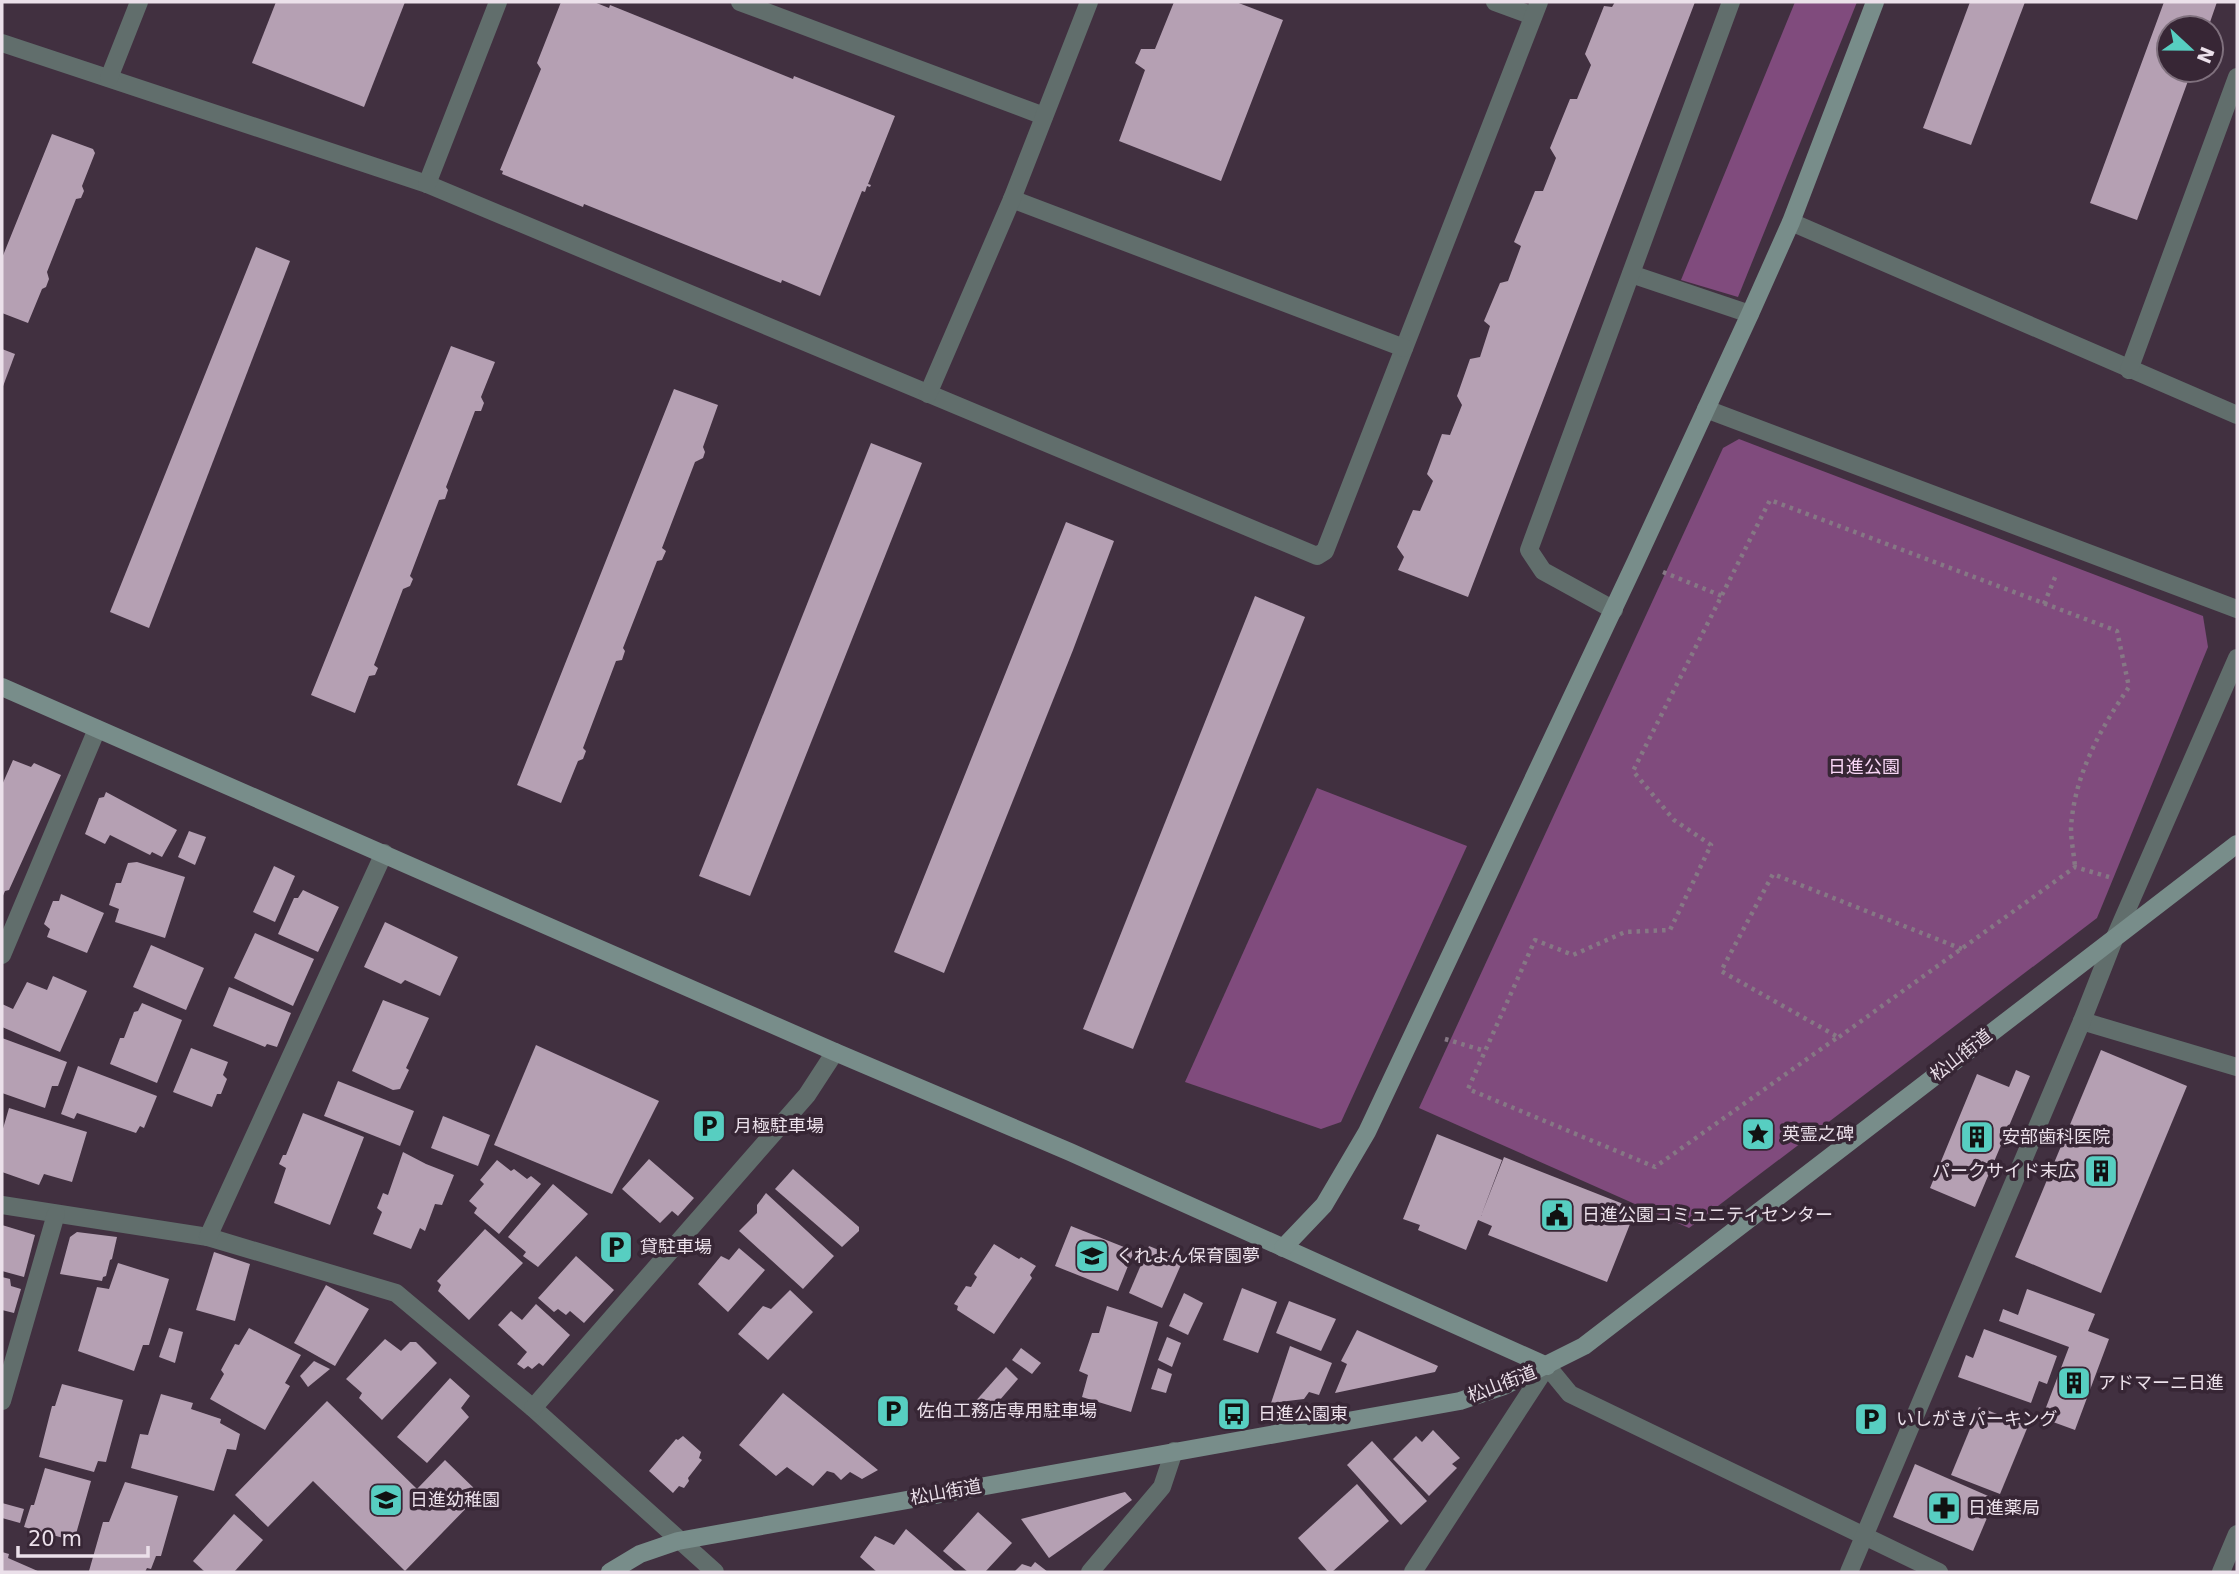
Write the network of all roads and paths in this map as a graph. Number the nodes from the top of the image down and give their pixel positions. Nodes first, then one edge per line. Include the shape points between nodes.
1 (139, 2) edge
2 (498, 2) edge
3 (740, 2) edge
4 (1089, 2) edge
5 (1495, 2) edge
6 (1731, 2) edge
7 (1875, 2) edge
8 (1536, 9) edge
9 (2, 43) edge
10 (2237, 77) edge
11 (109, 78) junction
12 (1044, 116) junction
13 (427, 184) junction
14 (1012, 199) junction
15 (1791, 222) junction
16 (1631, 274) junction
17 (1750, 314) junction
18 (1404, 348) junction
19 (2129, 370) junction
20 (928, 394) junction
21 (1706, 409) junction
22 (2237, 415) edge
23 (1636, 561) junction
24 (1722, 596) junction
25 (2237, 609) edge
26 (1614, 610) junction
27 (2237, 658) edge
28 (2, 687) edge
29 (97, 729) junction
30 (2237, 844) edge
31 (384, 853) junction
32 (2076, 867) junction
33 (2137, 885) junction
34 (2115, 937) junction
35 (1962, 949) junction
36 (2, 955) edge
37 (2082, 1021) junction
38 (1414, 1030) junction
39 (1838, 1037) junction
40 (1485, 1051) junction
41 (835, 1052) junction
42 (2237, 1067) edge
43 (2, 1205) edge
44 (56, 1214) junction
45 (208, 1237) junction
46 (1283, 1248) junction
47 (1547, 1366) junction
48 (2, 1401) edge
49 (533, 1408) junction
50 (1174, 1451) junction
51 (2237, 1534) edge
52 (1863, 1535) junction
53 (678, 1541) junction
54 (610, 1572) edge
55 (715, 1572) edge
56 (1090, 1572) edge
57 (1413, 1572) edge
58 (1849, 1572) edge
59 (1939, 1572) edge
60 (2221, 1572) edge

1 - 11 street
2 - 13 street
3 - 12 street
4 - 12 street
5 - 8 street
6 - 16 street
7 - 15 street
8 - 18 street
9 - 11 street
10 - 19 street
11 - 13 street
12 - 14 street
13 - 20 street
14 - 18 street
14 - 20 street
15 - 17 street
15 - 19 street
16 - 17 street
16 - 26 street via 1529,550 1543,571
17 - 21 street
18 - 20 street via 1325,551 1317,556
19 - 22 street
21 - 23 street
21 - 25 street
23 - 24 path
23 - 26 street
24 - 32 path via 1770,500 2117,631 2129,687 2102,726 2078,785 2071,829
24 - 40 path via 1633,771 1674,820 1711,845 1670,930 1625,932 1573,955 1535,940
26 - 38 street
27 - 33 street
28 - 29 street
29 - 31 street
29 - 36 street
30 - 34 street, 松山街道
31 - 41 street
31 - 45 street
32 - 33 path
32 - 35 path
33 - 34 street
34 - 37 street
34 - 47 street, 松山街道 via 1584,1346
35 - 39 path
35 - 39 path via 1773,874 1721,971
37 - 42 street
37 - 52 street
38 - 40 path
38 - 46 street via 1367,1132 1324,1206
39 - 40 path via 1655,1167 1468,1088
41 - 46 street
41 - 49 street via 807,1095
43 - 44 street
44 - 45 street
44 - 48 street
45 - 49 street via 396,1293
46 - 47 street
47 - 50 street, 松山街道 via 1460,1401
47 - 52 street via 1570,1394
47 - 57 street
49 - 53 street
50 - 53 street, 松山街道
50 - 56 street via 1162,1487
51 - 60 street
52 - 58 street
52 - 59 street
53 - 54 street, 松山街道 via 640,1554
53 - 55 street

